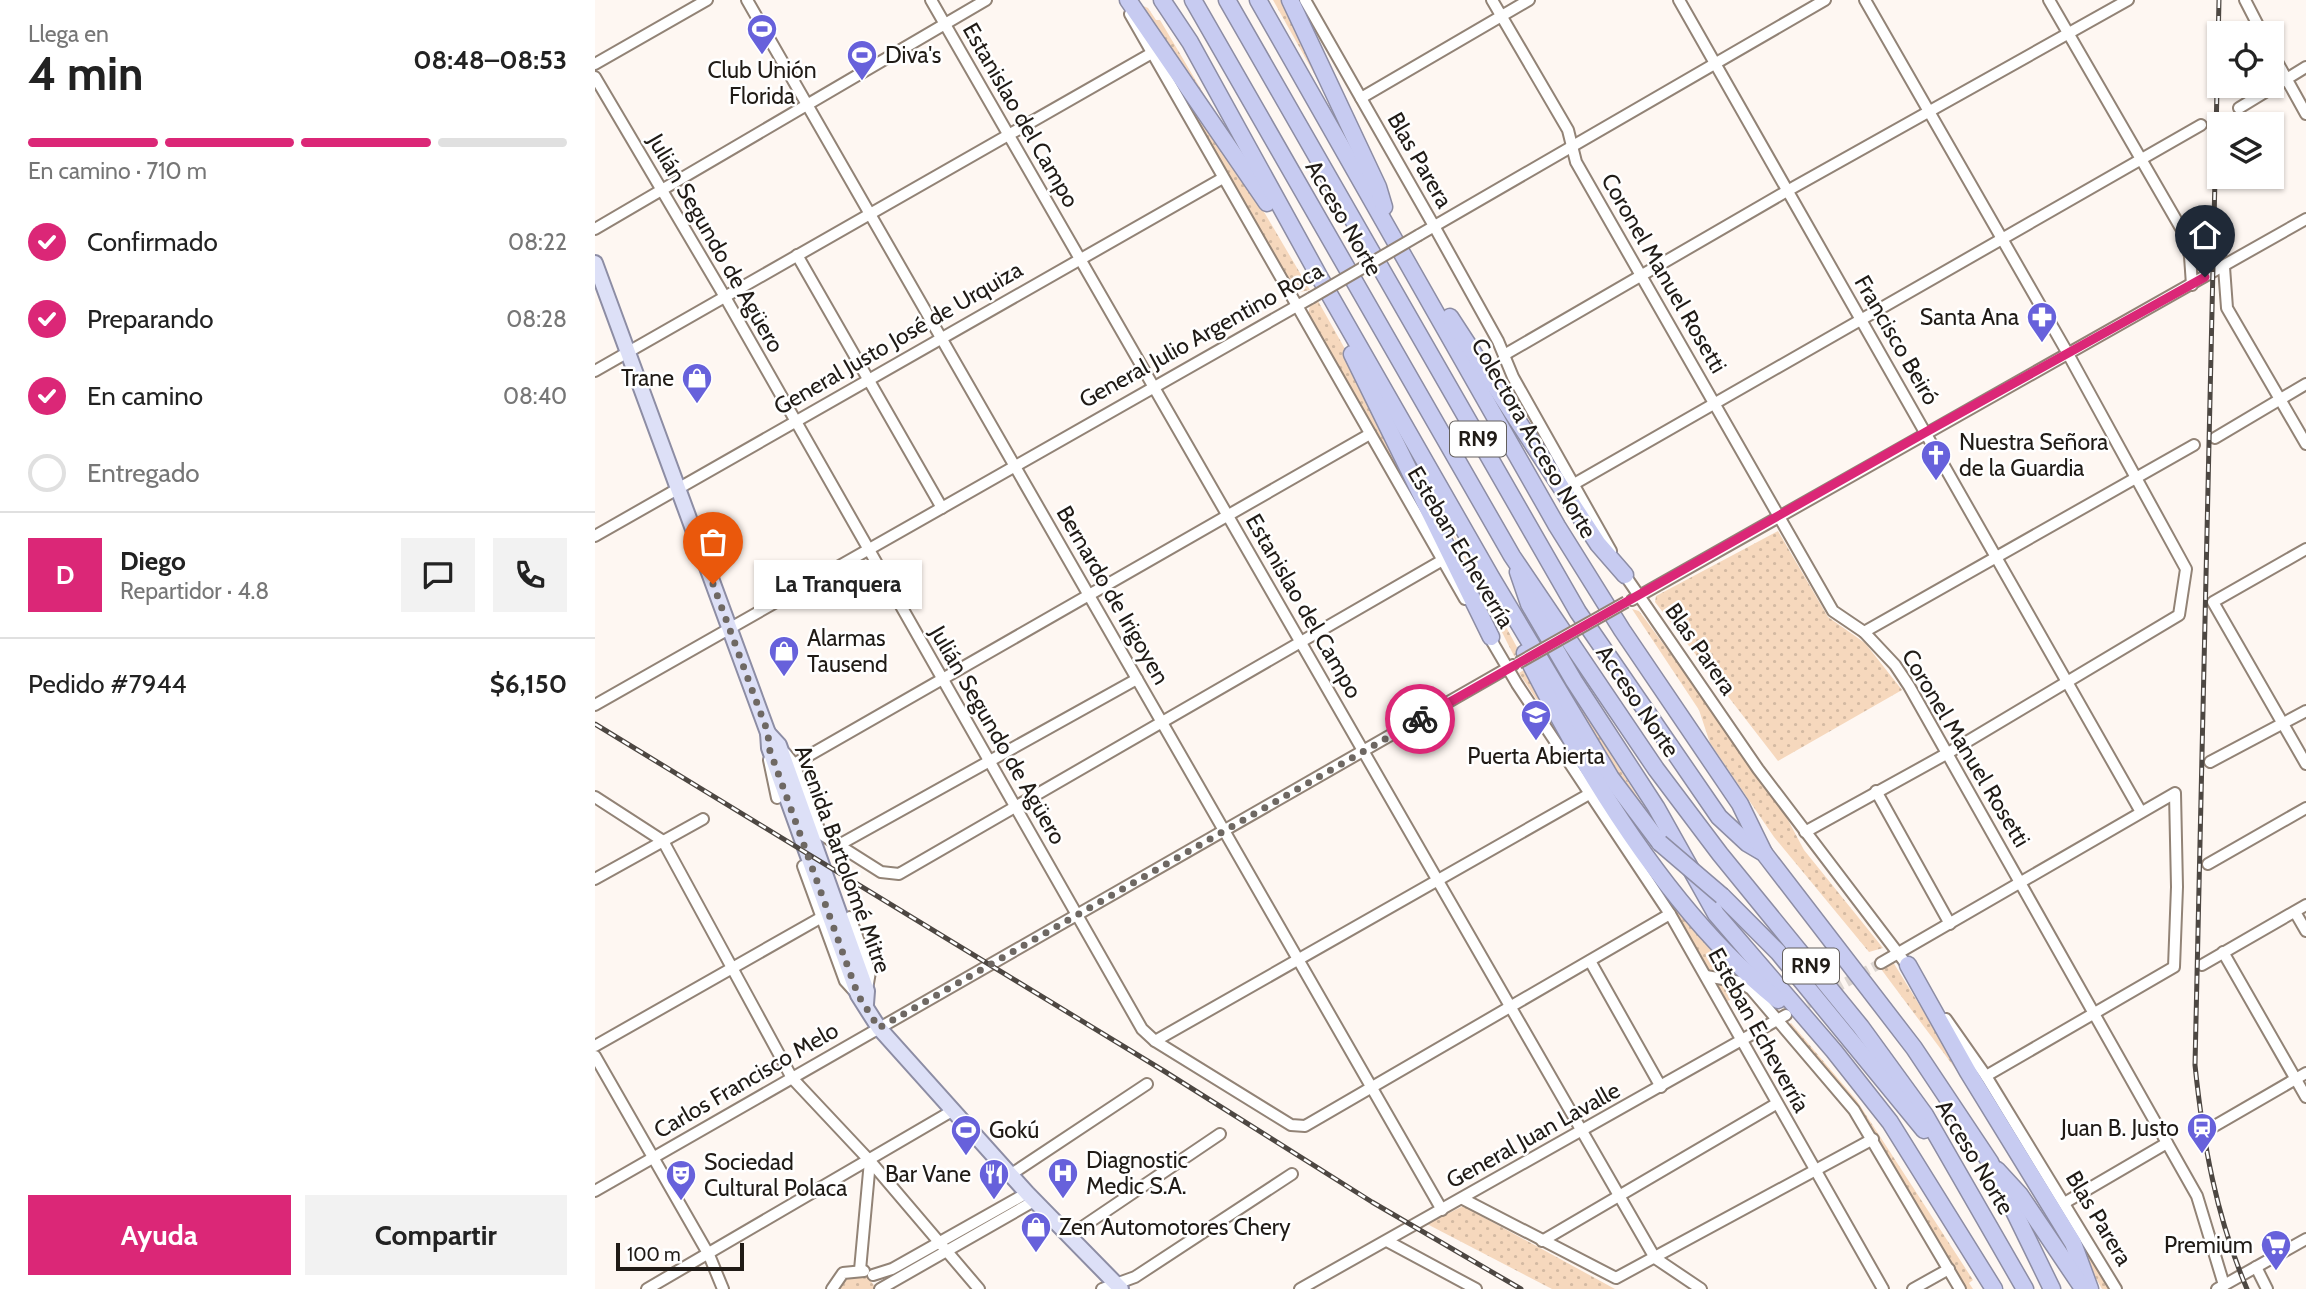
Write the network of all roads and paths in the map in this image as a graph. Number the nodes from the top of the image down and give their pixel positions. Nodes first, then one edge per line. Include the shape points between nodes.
1 (707, 0) edge
2 (747, 0) edge
3 (931, 0) edge
4 (986, 0) edge
5 (1122, 0) edge
6 (1128, 0) edge
7 (1162, 0) edge
8 (1193, 0) edge
9 (1227, 0) edge
10 (1258, 0) edge
11 (1290, 0) edge
12 (1305, 0) edge
13 (1492, 0) edge
14 (1529, 0) edge
15 (1679, 0) edge
16 (1825, 0) edge
17 (1865, 0) edge
18 (2049, 0) edge
19 (2128, 0) edge
20 (2245, 0) edge
21 (1501, 16) junction
22 (2256, 21) edge
23 (946, 25) junction
24 (2067, 32) junction
25 (1151, 53) junction
26 (1715, 63) junction
27 (595, 64) edge
28 (2306, 67) edge
29 (2284, 74) edge
30 (595, 77) edge
31 (2286, 78) junction
32 (1361, 98) junction
33 (807, 105) junction
34 (2239, 108) dead end
35 (1928, 114) junction
36 (2306, 114) edge
37 (2201, 125) dead end
38 (1009, 134) junction
39 (1572, 145) junction
40 (2140, 160) junction
41 (1223, 178) junction
42 (660, 191) junction
43 (1787, 191) junction
44 (870, 213) junction
45 (2306, 219) edge
46 (1434, 226) junction
47 (595, 229) edge
48 (1394, 240) junction
49 (2001, 240) junction
50 (797, 255) junction
51 (1079, 260) junction
52 (595, 263) edge
53 (1409, 266) junction
54 (2224, 267) junction
55 (1642, 276) junction
56 (1323, 284) junction
57 (2192, 285) junction
58 (725, 297) junction
59 (1297, 306) junction
60 (1861, 321) junction
61 (942, 337) junction
62 (627, 352) junction
63 (2067, 352) junction
64 (1504, 355) junction
65 (595, 371) edge
66 (869, 380) junction
67 (2306, 384) edge
68 (1154, 385) junction
69 (2281, 400) junction
70 (1714, 403) junction
71 (796, 421) junction
72 (1926, 432) junction
73 (1370, 434) junction
74 (2215, 438) dead end
75 (2306, 444) edge
76 (2194, 445) dead end
77 (1015, 465) junction
78 (2136, 481) junction
79 (1574, 484) junction
80 (677, 488) junction
81 (942, 508) junction
82 (1227, 515) junction
83 (1779, 516) junction
84 (595, 536) edge
85 (868, 549) junction
86 (2306, 549) edge
87 (1512, 556) junction
88 (1998, 559) junction
89 (1441, 561) junction
90 (1625, 575) junction
91 (1491, 577) junction
92 (1088, 594) junction
93 (1638, 597) junction
94 (730, 629) junction
95 (1864, 632) junction
96 (1491, 638) junction
97 (1301, 642) junction
98 (1513, 666) junction
99 (941, 677) junction
100 (1137, 679) junction
101 (2068, 682) junction
102 (595, 705) edge
103 (2306, 711) edge
104 (1161, 722) junction
105 (2283, 724) junction
106 (774, 747) junction
107 (1364, 752) junction
108 (1948, 753) junction
109 (990, 762) junction
110 (2210, 762) dead end
111 (794, 764) junction
112 (2306, 764) edge
113 (1876, 792) junction
114 (1591, 793) junction
115 (595, 797) edge
116 (777, 798) dead end
117 (1015, 807) junction
118 (2306, 808) edge
119 (2141, 812) junction
120 (703, 819) dead end
121 (1805, 832) junction
122 (1224, 833) junction
123 (663, 841) junction
124 (837, 846) junction
125 (1764, 853) junction
126 (2207, 864) dead end
127 (803, 866) dead end
128 (1439, 879) junction
129 (595, 880) edge
130 (2022, 881) junction
131 (2306, 905) edge
132 (2295, 912) junction
133 (1077, 914) junction
134 (1670, 914) junction
135 (822, 917) junction
136 (851, 917) dead end
137 (1950, 924) junction
138 (2306, 931) edge
139 (2223, 952) junction
140 (1903, 959) junction
141 (1297, 961) junction
142 (1590, 961) junction
143 (1881, 964) tunnel mouth
144 (2202, 965) dead end
145 (731, 968) junction
146 (1706, 976) junction
147 (864, 997) junction
148 (1510, 1007) junction
149 (2095, 1014) junction
150 (1782, 1017) junction
151 (879, 1028) junction
152 (1812, 1028) junction
153 (1155, 1041) junction
154 (1740, 1041) junction
155 (595, 1046) edge
156 (595, 1056) edge
157 (2306, 1073) edge
158 (1986, 1076) junction
159 (792, 1078) junction
160 (2295, 1079) junction
161 (1147, 1084) dead end
162 (1661, 1087) junction
163 (1370, 1089) junction
164 (2306, 1097) edge
165 (1776, 1104) junction
166 (952, 1111) junction
167 (2211, 1128) dead end
168 (1583, 1129) junction
169 (1220, 1134) dead end
170 (1873, 1139) junction
171 (2167, 1143) junction
172 (653, 1157) junction
173 (870, 1161) junction
174 (1990, 1162) junction
175 (1814, 1170) junction
176 (1956, 1170) junction
177 (1291, 1174) dead end
178 (1010, 1175) junction
179 (595, 1191) edge
180 (1620, 1195) junction
181 (1031, 1197) junction
182 (1463, 1199) junction
183 (2066, 1202) junction
184 (1442, 1210) junction
185 (1069, 1236) junction
186 (2306, 1239) edge
187 (1387, 1241) junction
188 (1542, 1241) junction
189 (943, 1246) junction
190 (709, 1255) junction
191 (1655, 1258) junction
192 (2256, 1267) junction
193 (1949, 1269) junction
194 (860, 1270) junction
195 (873, 1275) junction
196 (1463, 1282) junction
197 (1119, 1287) edge
198 (2220, 1287) edge
199 (647, 1289) edge
200 (723, 1289) edge
201 (832, 1289) edge
202 (880, 1289) edge
203 (979, 1289) edge
204 (1102, 1289) edge
205 (1300, 1289) edge
206 (1451, 1289) edge
207 (1476, 1289) edge
208 (1701, 1289) edge
209 (1883, 1289) edge
210 (1913, 1289) edge
211 (1960, 1289) edge
212 (1994, 1289) edge
213 (2025, 1289) edge
214 (2052, 1289) edge
215 (2084, 1289) edge
216 (2090, 1289) edge
217 (2116, 1289) edge
218 (2267, 1289) edge

1 - 27 street
2 - 33 street, Bernardo de Irigoyen
3 - 23 street, Estanislao del Campo
4 - 23 street
5 - 25 street, Esteban Echeverría
6 - 56 highway
7 - 56 highway via 1190,42
8 - 87 highway, Acceso Norte / RN9
9 - 125 highway, Acceso Norte / RN9 via 1578,612 1719,817
10 - 48 highway, Colectora Acceso Norte
11 - 48 highway via 1378,187
12 - 32 street, Blas Parera
13 - 21 street, Coronel Manuel Rosetti
14 - 21 street
15 - 26 street, Francisco Beiró
16 - 26 street, General Julio Argentino Roca
17 - 35 street
18 - 24 street
19 - 24 street
20 - 22 street
21 - 32 street
21 - 39 street, Coronel Manuel Rosetti
23 - 33 street
23 - 38 street, Estanislao del Campo
24 - 35 street
24 - 40 street
25 - 38 street
25 - 41 street, Esteban Echeverría
26 - 39 street, General Julio Argentino Roca
26 - 43 street, Francisco Beiró
28 - 31 street
29 - 31 street
30 - 42 street, Julián Segundo de Agüero
31 - 34 street
31 - 36 street
32 - 46 street, Blas Parera
33 - 42 street
33 - 44 street, Bernardo de Irigoyen
35 - 43 street
35 - 49 street
37 - 40 street
38 - 44 street
38 - 51 street, Estanislao del Campo
39 - 46 street, General Julio Argentino Roca
39 - 55 street, Coronel Manuel Rosetti via 1576,162
40 - 49 street
40 - 57 street via 2182,230
41 - 51 street, General Justo José de Urquiza
41 - 59 street, Esteban Echeverría
42 - 47 street
42 - 58 street, Julián Segundo de Agüero
43 - 55 street
43 - 60 street, Francisco Beiró
44 - 50 street
44 - 61 street, Bernardo de Irigoyen
45 - 54 street, Carlos Francisco Melo
46 - 59 street, General Julio Argentino Roca, bridge
46 - 64 street, Blas Parera
48 - 53 highway, Colectora Acceso Norte
49 - 60 street
49 - 63 street
50 - 58 street
50 - 66 street
51 - 61 street, General Justo José de Urquiza
51 - 68 street, Estanislao del Campo
52 - 62 main road, Avenida Bartolomé Mitre
53 - 90 highway via 1445,309 1598,544
53 - 125 highway, Colectora Acceso Norte via 1557,526 1739,804
54 - 57 street, Carlos Francisco Melo
54 - 69 street via 2227,308
55 - 64 street
55 - 70 street, Coronel Manuel Rosetti
56 - 91 highway
56 - 96 highway via 1351,352
57 - 63 street, Carlos Francisco Melo
58 - 62 street
58 - 71 street, Julián Segundo de Agüero
59 - 68 street, General Julio Argentino Roca
59 - 73 street, Esteban Echeverría
60 - 70 street
60 - 72 street, Francisco Beiró
61 - 66 street, General Justo José de Urquiza
61 - 77 street, Bernardo de Irigoyen
62 - 65 street
62 - 80 main road, Avenida Bartolomé Mitre
63 - 72 street, Carlos Francisco Melo
63 - 78 street
64 - 79 street, Blas Parera
66 - 71 street, General Justo José de Urquiza
66 - 81 street
67 - 69 street
68 - 77 street, General Julio Argentino Roca
68 - 82 street, Estanislao del Campo
69 - 74 street
69 - 75 street
70 - 79 street
70 - 83 street, Coronel Manuel Rosetti
71 - 80 street, General Justo José de Urquiza
71 - 85 street, Julián Segundo de Agüero
72 - 83 street, Carlos Francisco Melo
72 - 88 street, Francisco Beiró
73 - 82 street
73 - 89 street, Esteban Echeverría
76 - 78 street
77 - 81 street, General Julio Argentino Roca
77 - 92 street, Bernardo de Irigoyen
78 - 88 street
78 - 101 street via 2186,569 2179,615
79 - 90 street, Blas Parera
80 - 84 street, General Justo José de Urquiza
80 - 94 main road, Avenida Bartolomé Mitre
81 - 85 street, General Julio Argentino Roca
82 - 92 street
82 - 97 street, Estanislao del Campo
83 - 93 street, Carlos Francisco Melo
83 - 95 street, Coronel Manuel Rosetti via 1833,611
85 - 94 street, General Julio Argentino Roca
85 - 99 street, Julián Segundo de Agüero
86 - 105 street via 2213,602
87 - 152 highway via 1529,604 1656,807 1716,914
87 - 176 highway, Acceso Norte / RN9 via 1656,769 1891,1068
88 - 95 street
88 - 101 street, Francisco Beiró
89 - 96 street, Esteban Echeverría
89 - 97 street
90 - 93 street, Blas Parera
91 - 152 highway via 1555,713 1593,777 1675,894 1720,947
91 - 176 highway, bridge via 1611,778 1660,844 1722,896 1778,952
92 - 99 street
92 - 100 street, Bernardo de Irigoyen
93 - 98 street, Carlos Francisco Melo, bridge
93 - 121 street, Blas Parera
94 - 102 street, General Julio Argentino Roca
94 - 106 main road, Avenida Bartolomé Mitre
95 - 108 street, Coronel Manuel Rosetti via 1895,665
96 - 98 street, Esteban Echeverría
97 - 104 street
97 - 107 street, Estanislao del Campo
98 - 107 street, Carlos Francisco Melo
98 - 114 street, Esteban Echeverría
99 - 109 street, Julián Segundo de Agüero
99 - 111 street
100 - 104 street, Bernardo de Irigoyen
100 - 109 street
101 - 108 street
101 - 119 street, Francisco Beiró
103 - 105 street
104 - 117 street
104 - 122 street, Bernardo de Irigoyen
105 - 110 street
105 - 112 street
106 - 111 street
106 - 116 street via 771,777
106 - 147 main road, Avenida Bartolomé Mitre
107 - 122 street, Carlos Francisco Melo
107 - 128 street, Estanislao del Campo
108 - 113 street
108 - 130 street, Coronel Manuel Rosetti
109 - 117 street, Julián Segundo de Agüero
109 - 124 street
111 - 124 street via 817,827
113 - 121 street
113 - 137 street
114 - 128 street
114 - 134 street, Esteban Echeverría
115 - 123 street
117 - 124 street via 892,875
117 - 133 street, Julián Segundo de Agüero
118 - 126 street
119 - 130 street
119 - 149 street via 2175,793 2174,967
120 - 123 street
121 - 140 street, Blas Parera
122 - 133 street, Carlos Francisco Melo
122 - 141 street, Bernardo de Irigoyen
123 - 129 street
123 - 145 street
125 - 174 highway, Acceso Norte / RN9 via 1914,1048
127 - 135 street
128 - 141 street
128 - 148 street, Estanislao del Campo
130 - 137 street
130 - 149 street, Coronel Manuel Rosetti
131 - 132 street
132 - 138 street
132 - 139 street
133 - 151 street, Carlos Francisco Melo
133 - 153 street, Julián Segundo de Agüero via 1142,1029
134 - 142 street
134 - 146 street, Esteban Echeverría
135 - 145 street
135 - 147 street via 845,981
136 - 147 street via 870,972
137 - 140 street
139 - 144 street
139 - 160 street
140 - 143 street
140 - 158 street, Blas Parera
140 - 216 highway via 2073,1243
141 - 153 street
141 - 163 street, Bernardo de Irigoyen
142 - 148 street
142 - 162 street
145 - 155 street
145 - 159 street
146 - 150 street via 1745,984
146 - 154 street, Esteban Echeverría
147 - 151 main road, Avenida Bartolomé Mitre
148 - 163 street
148 - 168 street, Estanislao del Campo
149 - 158 street
149 - 171 street, Coronel Manuel Rosetti
150 - 154 street, General Juan Lavalle
150 - 170 street
151 - 159 street, Carlos Francisco Melo
151 - 166 main road, Avenida Bartolomé Mitre
152 - 212 highway via 1890,1122
153 - 163 street, Julián Segundo de Agüero via 1291,1125 1305,1126
154 - 162 street, General Juan Lavalle
154 - 165 street, Esteban Echeverría
156 - 172 street
157 - 160 street
158 - 183 street, Blas Parera
159 - 172 street, Carlos Francisco Melo
159 - 173 street
160 - 164 street
160 - 167 street
161 - 178 street
162 - 168 street, General Juan Lavalle
163 - 184 street, Bernardo de Irigoyen
165 - 175 street, Esteban Echeverría
165 - 180 street
166 - 173 street
166 - 178 main road, Avenida Bartolomé Mitre
168 - 180 street, Estanislao del Campo
168 - 182 street, General Juan Lavalle
169 - 185 street
170 - 175 street
170 - 193 street
171 - 183 street
171 - 198 street, Coronel Manuel Rosetti via 2197,1196
172 - 179 street, Carlos Francisco Melo
172 - 190 street
173 - 189 street
173 - 190 street
173 - 194 street
174 - 214 highway, Acceso Norte / RN9
174 - 215 highway via 2020,1195
175 - 191 street
175 - 209 street, Esteban Echeverría
176 - 213 highway, Acceso Norte / RN9
177 - 197 street
178 - 181 main road, Avenida Bartolomé Mitre
180 - 188 street
180 - 191 street, Estanislao del Campo
181 - 185 main road, Avenida Bartolomé Mitre
181 - 189 street
182 - 184 street, General Juan Lavalle
182 - 188 street
183 - 217 street, Blas Parera
184 - 187 street, General Juan Lavalle
185 - 197 main road, Avenida Bartolomé Mitre
186 - 192 street
187 - 196 street
187 - 205 street, General Juan Lavalle
188 - 191 street via 1616,1278
189 - 195 street
189 - 202 street
189 - 203 street
190 - 199 street
190 - 200 street
191 - 208 street, Estanislao del Campo
192 - 198 street
192 - 218 street
193 - 210 street
193 - 211 street
194 - 195 street
194 - 201 street via 843,1273
195 - 202 street
196 - 206 street
196 - 207 street
197 - 204 street

